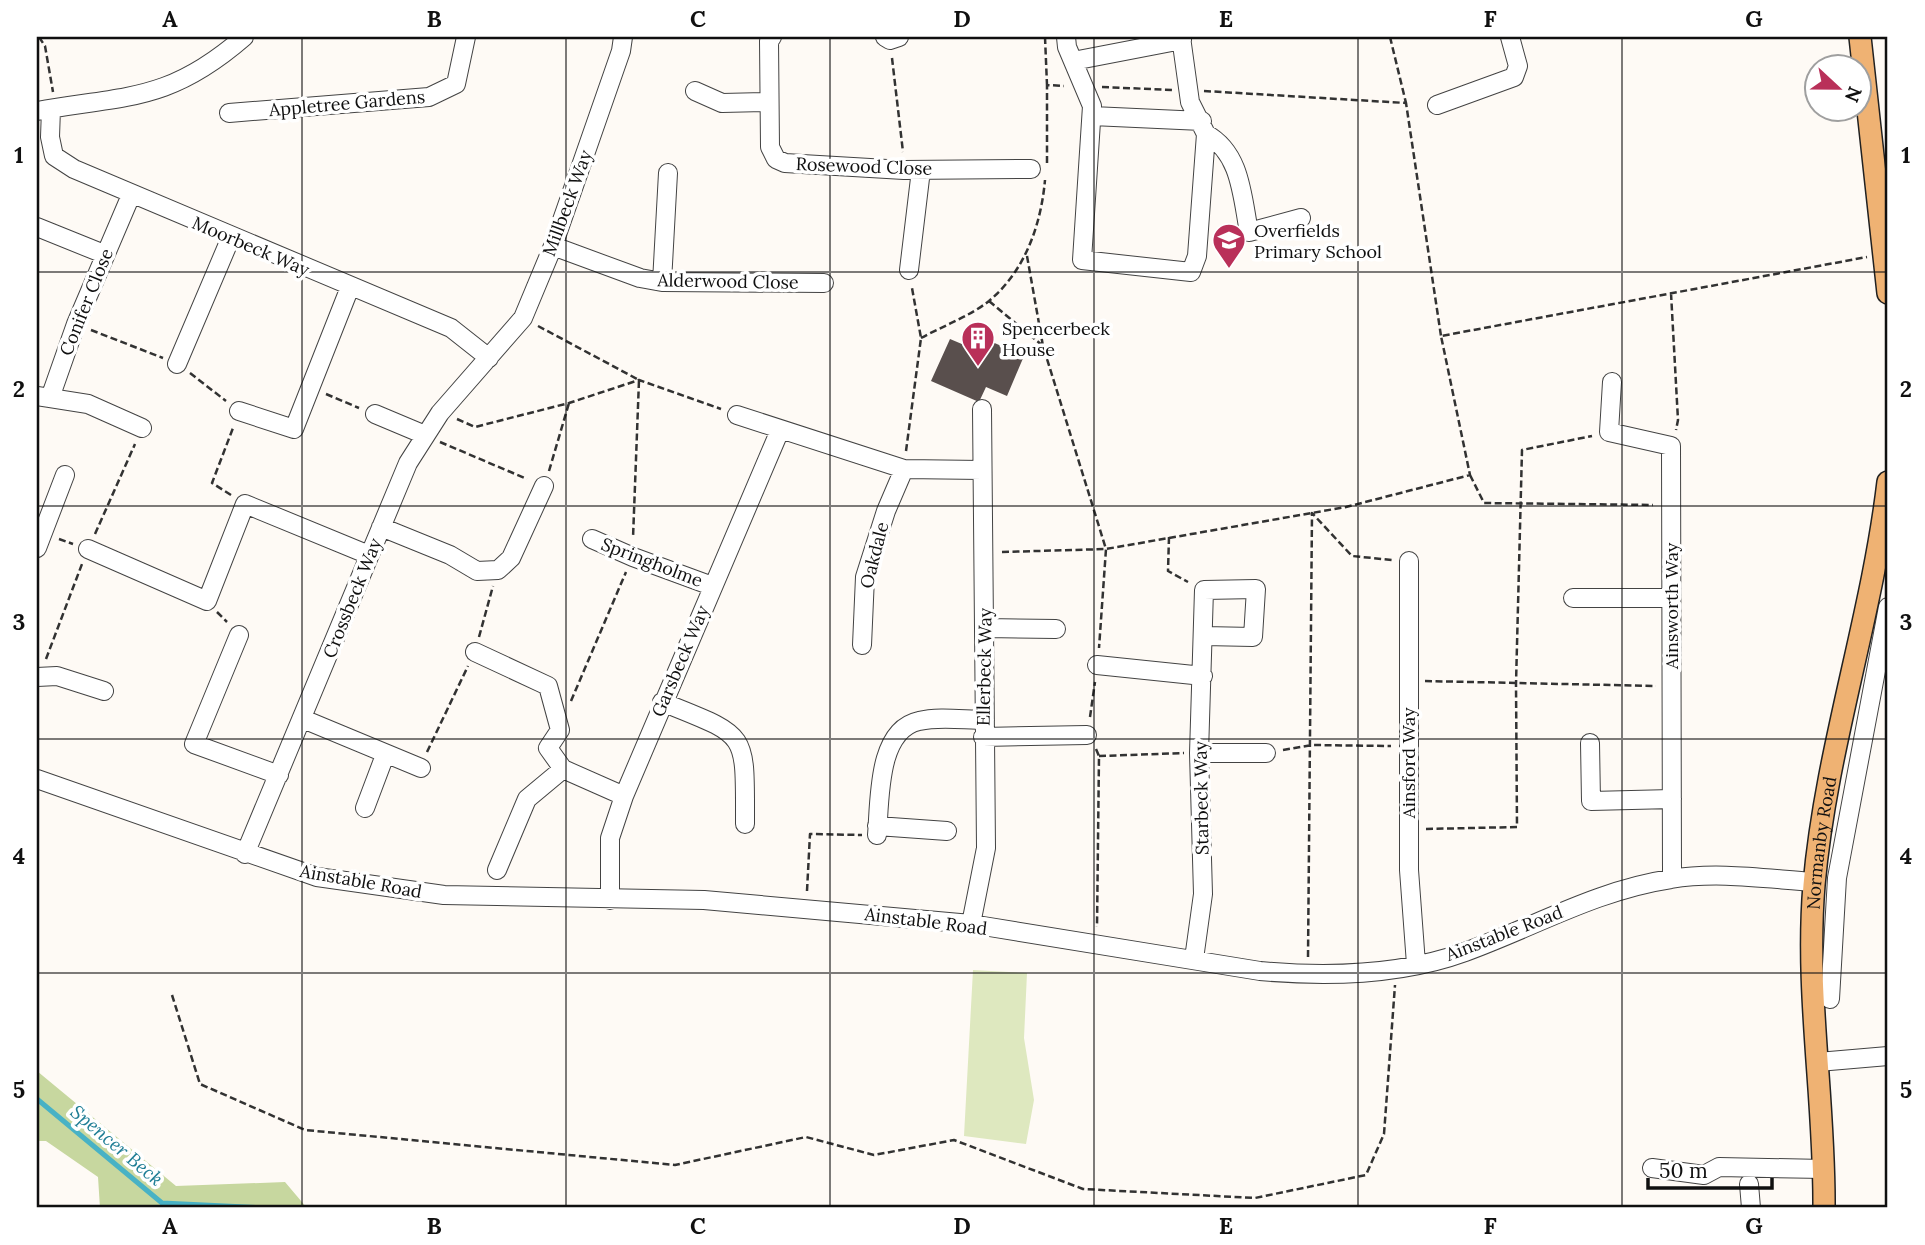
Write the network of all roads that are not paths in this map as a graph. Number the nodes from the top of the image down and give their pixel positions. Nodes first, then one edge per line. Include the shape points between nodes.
1 (244, 37) edge
2 (466, 37) edge
3 (623, 37) edge
4 (772, 37) edge
5 (885, 37) edge
6 (899, 37) edge
7 (1066, 37) edge
8 (1510, 37) edge
9 (1860, 37) edge
10 (1181, 38) edge
11 (1073, 61) junction
12 (695, 91) dead end
13 (769, 102) junction
14 (1437, 105) dead end
15 (44, 110) edge
16 (229, 113) dead end
17 (1092, 116) junction
18 (1204, 128) junction
19 (1031, 169) dead end
20 (921, 170) junction
21 (668, 173) dead end
22 (131, 195) junction
23 (1883, 215) edge
24 (1301, 218) dead end
25 (37, 227) edge
26 (231, 237) junction
27 (553, 246) junction
28 (104, 254) junction
29 (909, 270) dead end
30 (662, 282) junction
31 (824, 283) dead end
32 (350, 287) junction
33 (1888, 293) edge
34 (489, 358) junction
35 (177, 364) road end
36 (1612, 382) dead end
37 (43, 397) edge
38 (982, 409) dead end
39 (239, 411) road end
40 (375, 414) road end
41 (737, 415) road end
42 (142, 428) road end
43 (780, 430) junction
44 (425, 435) junction
45 (904, 469) junction
46 (982, 470) junction
47 (65, 475) dead end
48 (1888, 482) edge
49 (544, 486) road end
50 (381, 527) junction
51 (592, 539) dead end
52 (40, 540) edge
53 (88, 549) road end
54 (369, 555) junction
55 (1409, 561) road end
56 (712, 586) junction
57 (1573, 598) dead end
58 (1670, 598) junction
59 (1888, 607) edge
60 (985, 628) junction
61 (1056, 629) dead end
62 (239, 635) road end
63 (1204, 636) junction
64 (862, 645) dead end
65 (475, 652) road end
66 (1097, 665) road end
67 (1203, 676) junction
68 (38, 677) edge
69 (104, 691) dead end
70 (662, 702) junction
71 (303, 719) junction
72 (984, 729) junction
73 (1087, 735) road end
74 (1590, 743) dead end
75 (1199, 753) junction
76 (1266, 753) road end
77 (385, 755) junction
78 (421, 768) road end
79 (564, 769) junction
80 (279, 775) junction
81 (37, 779) edge
82 (624, 796) junction
83 (1672, 800) junction
84 (365, 808) dead end
85 (745, 824) dead end
86 (947, 831) dead end
87 (245, 854) junction
88 (497, 870) dead end
89 (1672, 878) junction
90 (1814, 882) junction
91 (610, 900) junction
92 (971, 924) junction
93 (1194, 959) junction
94 (1416, 964) junction
95 (1820, 968) junction
96 (1830, 999) dead end
97 (1888, 1056) edge
98 (1818, 1062) junction
99 (1652, 1168) dead end
100 (1824, 1169) junction
101 (1749, 1184) dead end
102 (1751, 1208) edge
103 (1824, 1208) edge

1 - 15 street via 180,82 144,95
2 - 16 street, Appletree Gardens via 456,84 429,97
3 - 27 street, Millbeck Way
4 - 13 street, Rosewood Close
5 - 6 street
7 - 11 street
8 - 14 street via 1518,66 1514,77
9 - 23 main road
10 - 11 street
10 - 18 street via 1190,102
11 - 17 street
12 - 13 street via 722,103
13 - 20 street, Rosewood Close via 770,147 776,159
15 - 22 street, Moorbeck Way via 54,156
17 - 18 street
17 - 18 street via 1082,260 1191,272 1197,256
18 - 24 street via 1231,156 1249,232
19 - 20 street, Rosewood Close
20 - 29 street
21 - 30 street
22 - 26 street, Moorbeck Way
22 - 28 street, Conifer Close
23 - 33 main road
25 - 28 street
26 - 32 street, Moorbeck Way
26 - 35 street
27 - 30 street, Alderwood Close
27 - 34 street, Millbeck Way via 523,318
28 - 37 street, Conifer Close
30 - 31 street, Alderwood Close
32 - 34 street, Moorbeck Way via 451,328
32 - 39 street via 294,429
34 - 44 street, Crossbeck Way
36 - 58 street, Ainsworth Way via 1609,432 1671,446
37 - 42 street via 88,404
38 - 46 street, Ellerbeck Way
40 - 44 street
41 - 43 street
43 - 45 street
43 - 56 street, Garsbeck Way
44 - 50 street, Crossbeck Way
45 - 46 street
45 - 64 street, Oakdale via 865,577
46 - 60 street, Ellerbeck Way
47 - 52 street
48 - 90 main road, Normanby Road via 1880,552 1836,744
49 - 50 street via 511,558 498,570 477,571
50 - 54 street, Crossbeck Way
51 - 56 street, Springholme
53 - 54 street via 207,601 245,504
54 - 71 street, Crossbeck Way
55 - 94 street, Ainsford Way via 1409,829
56 - 70 street, Garsbeck Way
57 - 58 street
58 - 83 street, Ainsworth Way
59 - 95 street
60 - 61 street
60 - 72 street, Ellerbeck Way
62 - 80 street via 194,744
63 - 63 street, Starbeck Way via 1253,637 1256,589 1204,590
63 - 67 street, Starbeck Way
65 - 79 street via 548,686 559,730 548,748
66 - 67 street
67 - 75 street, Starbeck Way
68 - 69 street via 57,676
70 - 82 street, Garsbeck Way
70 - 85 street via 723,726 739,741 745,758
71 - 77 street
71 - 80 street, Crossbeck Way
72 - 73 street
72 - 86 street via 920,720 903,727 887,748 877,830
72 - 92 street, Ellerbeck Way via 986,848
74 - 83 street via 1591,801
75 - 76 street
75 - 93 street, Starbeck Way via 1203,894
77 - 78 street
77 - 84 street
79 - 82 street
79 - 88 street via 527,799
80 - 87 street, Crossbeck Way
81 - 87 street, Ainstable Road
82 - 91 street, Garsbeck Way via 610,838
83 - 89 street, Ainsworth Way
87 - 91 street, Ainstable Road via 317,877 444,895
89 - 90 street, Ainstable Road
89 - 94 street, Ainstable Road via 1593,898 1463,953
90 - 95 main road, Normanby Road
91 - 92 street, Ainstable Road via 704,900
92 - 93 street, Ainstable Road
93 - 94 street, Ainstable Road via 1308,976
95 - 96 street
95 - 98 main road, Normanby Road
97 - 98 street
98 - 100 main road, Normanby Road
99 - 100 street via 1704,1175 1719,1167
100 - 103 main road, Normanby Road
101 - 102 street

